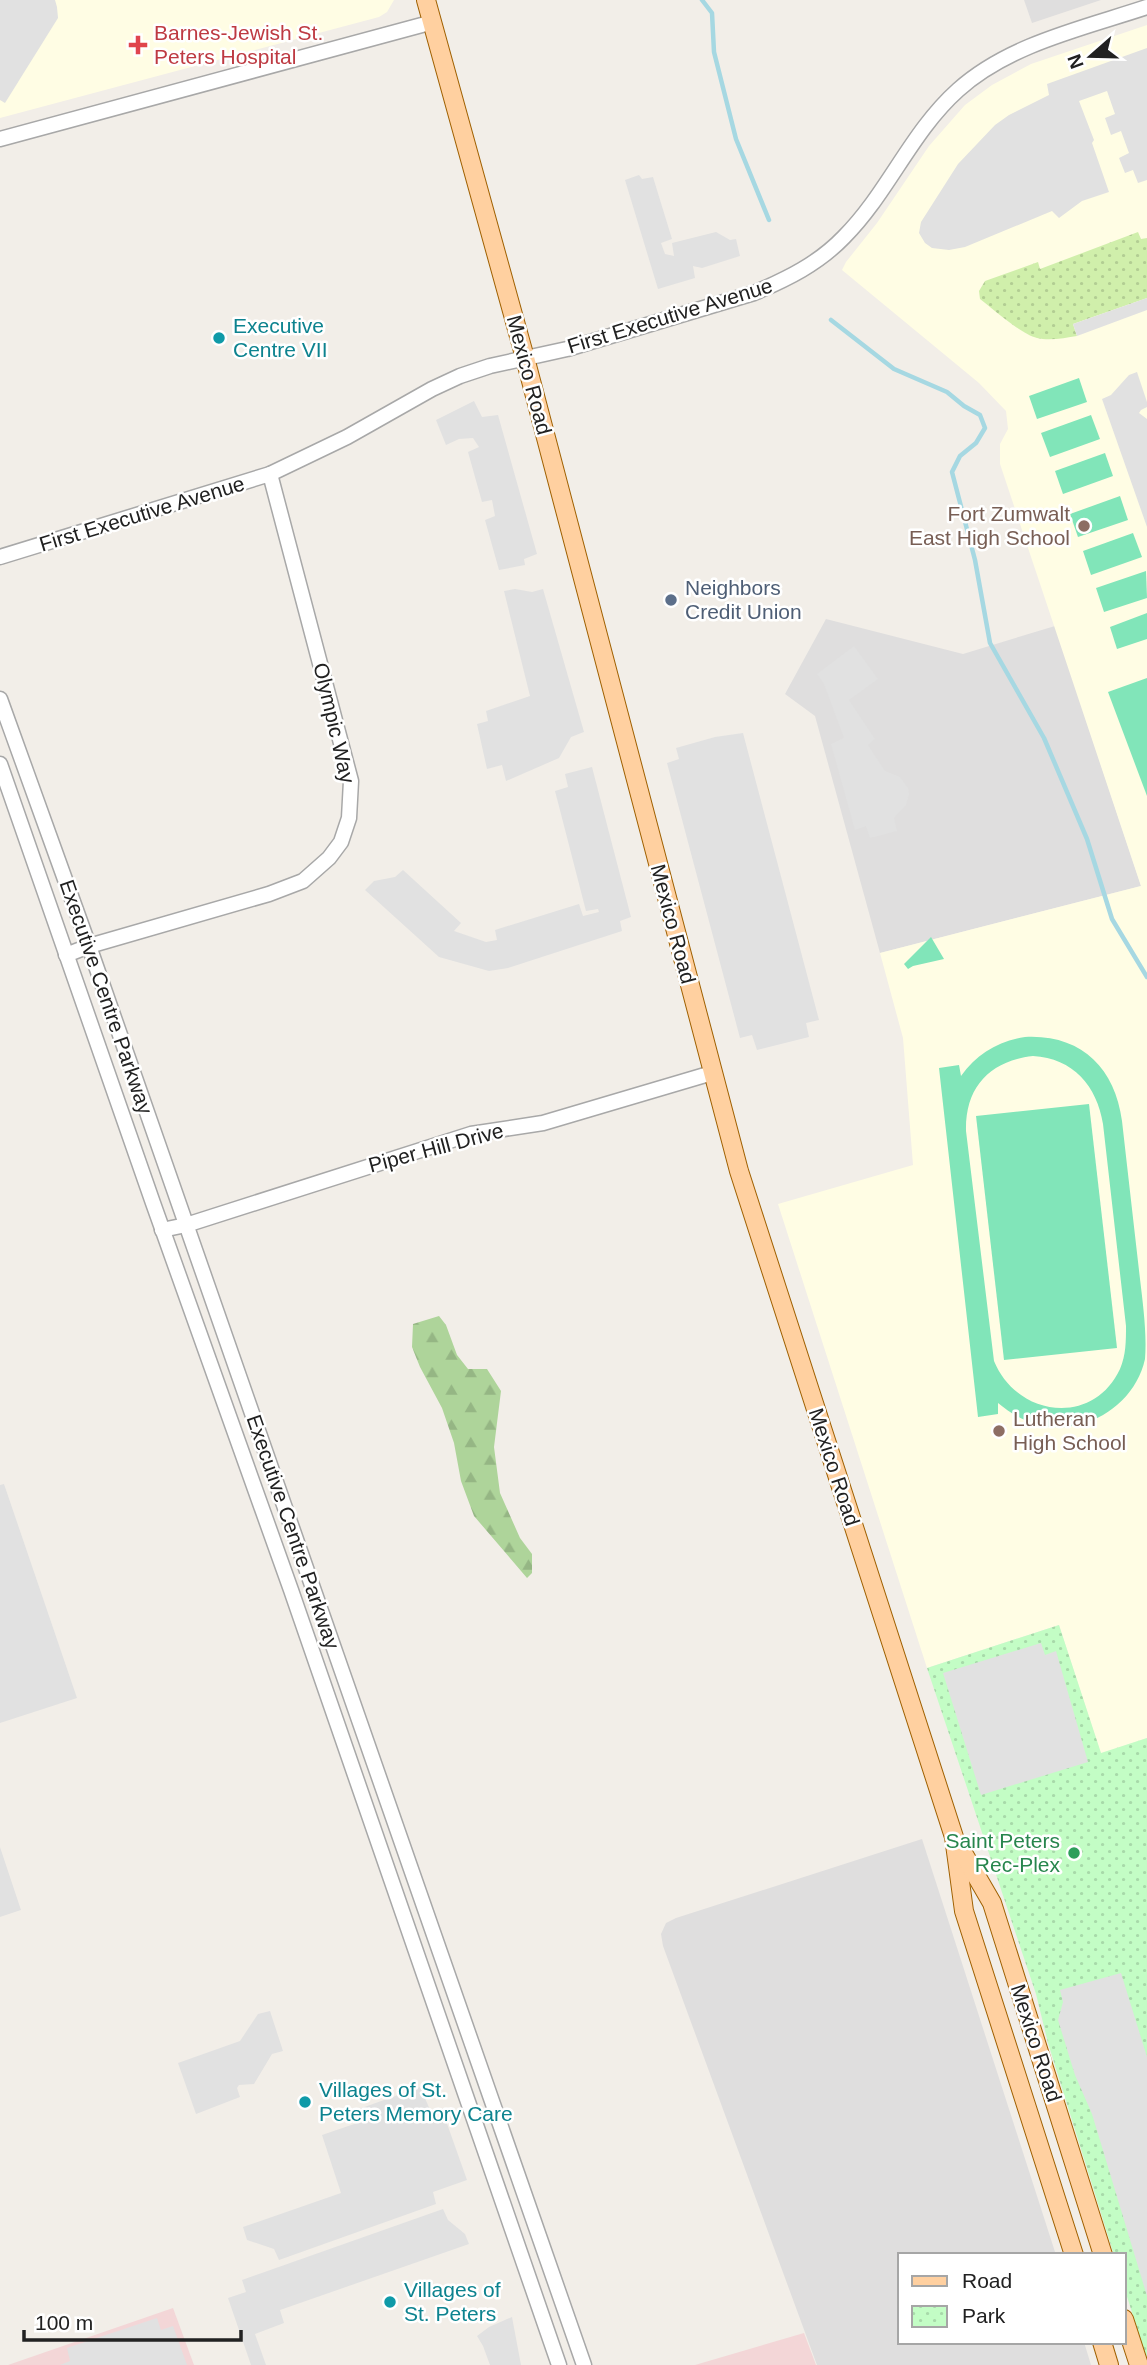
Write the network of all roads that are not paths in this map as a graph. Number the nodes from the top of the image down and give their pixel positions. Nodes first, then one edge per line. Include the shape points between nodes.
1 (426, 0) edge
2 (1147, 6) edge
3 (433, 22) junction
4 (0, 139) edge
5 (525, 358) junction
6 (270, 474) junction
7 (0, 557) edge
8 (0, 699) edge
9 (0, 764) edge
10 (89, 946) junction
11 (66, 955) junction
12 (712, 1073) junction
13 (186, 1225) junction
14 (162, 1230) junction
15 (954, 1837) junction
16 (1073, 2253) edge
17 (1102, 2253) edge
18 (1126, 2325) edge
19 (1103, 2344) edge
20 (559, 2365) edge
21 (584, 2365) edge
22 (1109, 2365) edge
23 (1139, 2365) edge

1 - 3 main road, Mexico Road
2 - 5 street, First Executive Avenue via 1003,57 979,73 932,117 844,237 797,273 754,293
3 - 4 street
3 - 5 main road, Mexico Road
5 - 6 street, First Executive Avenue via 432,389
5 - 12 main road, Mexico Road
6 - 7 street, First Executive Avenue
6 - 10 street, Olympic Way via 351,781 349,818 341,842 303,881
8 - 10 street, Executive Centre Parkway
9 - 11 street, Executive Centre Parkway
10 - 11 street, Olympic Way
10 - 13 street, Executive Centre Parkway
11 - 14 street, Executive Centre Parkway
12 - 13 street, Piper Hill Drive via 552,1121 471,1134
12 - 15 main road, Mexico Road via 765,1255
13 - 14 street, Piper Hill Drive
13 - 21 street, Executive Centre Parkway
14 - 20 street, Executive Centre Parkway
15 - 16 main road, Mexico Road via 964,1911
15 - 17 main road, Mexico Road via 992,1903
18 - 23 main road
19 - 22 main road

